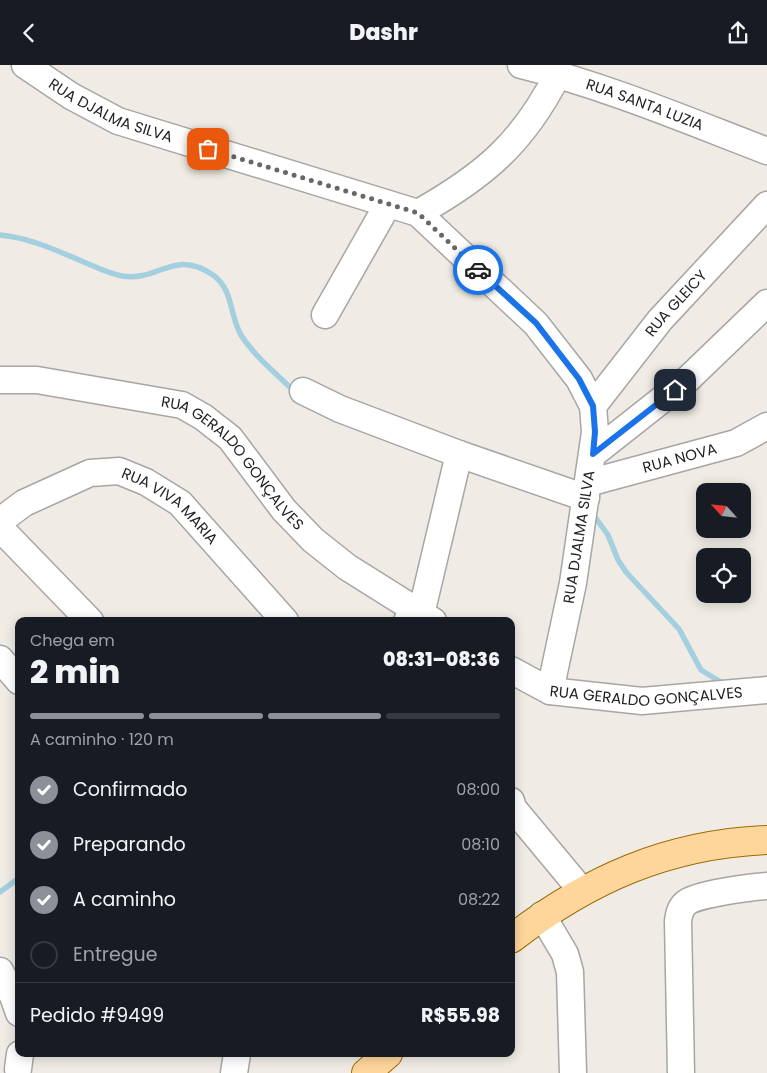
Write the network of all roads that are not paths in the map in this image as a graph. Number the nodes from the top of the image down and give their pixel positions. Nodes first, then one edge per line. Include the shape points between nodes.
1 (25, 65) edge
2 (521, 65) edge
3 (558, 74) junction
4 (767, 151) edge
5 (388, 204) junction
6 (767, 205) edge
7 (418, 213) junction
8 (767, 303) edge
9 (325, 315) dead end
10 (0, 380) edge
11 (303, 391) dead end
12 (593, 406) junction
13 (767, 426) edge
14 (459, 454) junction
15 (593, 454) junction
16 (587, 490) junction
17 (0, 521) edge
18 (0, 528) edge
19 (86, 617) edge
20 (281, 617) edge
21 (417, 617) edge
22 (420, 617) edge
23 (0, 659) edge
24 (15, 676) edge
25 (525, 683) edge
26 (767, 691) edge
27 (515, 810) edge
28 (767, 840) edge
29 (767, 886) edge
30 (582, 891) junction
31 (542, 915) junction
32 (515, 936) edge
33 (0, 971) edge
34 (15, 1002) edge
35 (237, 1057) edge
36 (385, 1057) edge
37 (234, 1073) edge
38 (366, 1073) edge
39 (573, 1073) edge
40 (681, 1073) edge

1 - 5 street, RUA DJALMA SILVA via 71,96 118,121
2 - 3 street, RUA SANTA LUZIA
3 - 4 street, RUA SANTA LUZIA
3 - 7 street via 522,133 489,168 458,191
5 - 7 street, RUA DJALMA SILVA
5 - 9 street
6 - 12 street, RUA GLEICY via 660,320
7 - 12 street, RUA DJALMA SILVA via 536,323 579,379
8 - 15 street via 688,379
10 - 21 street, RUA GERALDO GONÇALVES via 37,380 182,405 230,438 284,510 313,540
11 - 14 street via 340,409
12 - 15 street, RUA DJALMA SILVA
13 - 16 street, RUA NOVA via 736,443
14 - 16 street
14 - 22 street
15 - 16 street, RUA DJALMA SILVA
16 - 25 street, RUA DJALMA SILVA via 573,583
17 - 20 street, RUA VIVA MARIA via 24,503 90,473 119,471 146,482 180,503
18 - 19 street
23 - 24 street
25 - 26 street, RUA GERALDO GONÇALVES via 642,701
27 - 30 street
28 - 30 main road via 737,841 658,857
29 - 40 street via 693,899 682,907 678,921
30 - 31 main road
31 - 32 main road
31 - 39 street via 565,954 570,972
33 - 34 street
35 - 37 street
36 - 38 main road

